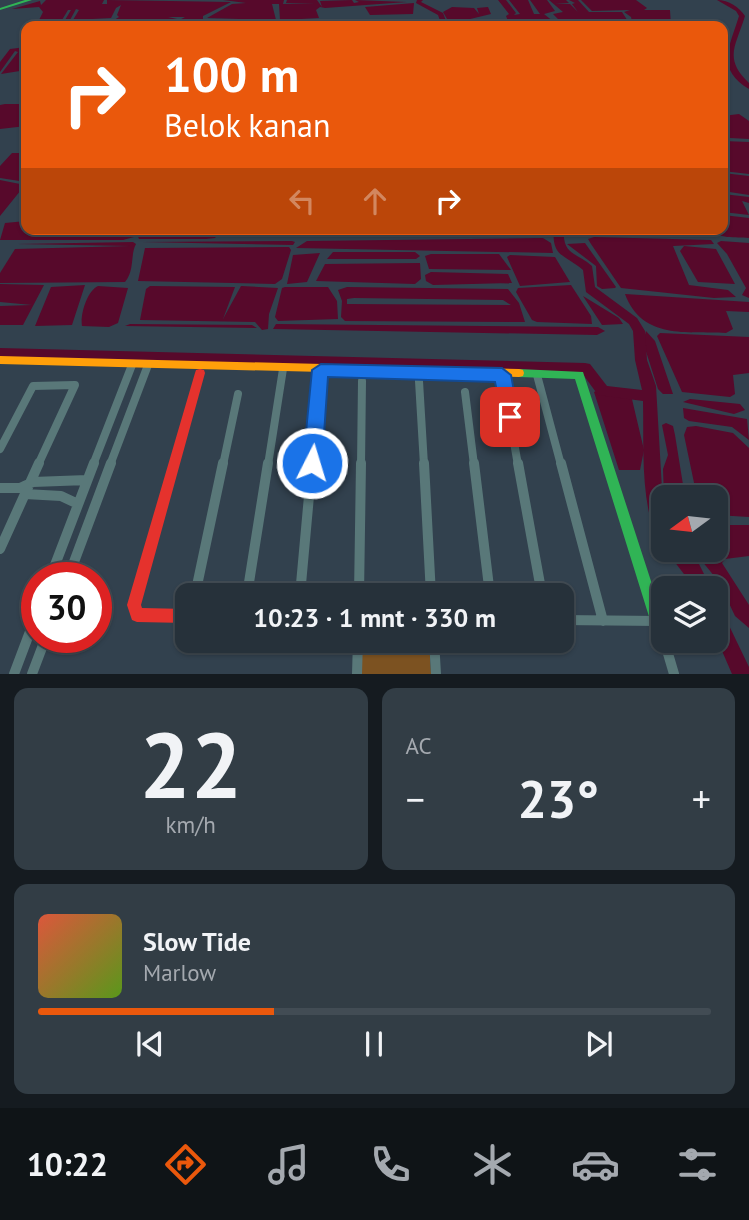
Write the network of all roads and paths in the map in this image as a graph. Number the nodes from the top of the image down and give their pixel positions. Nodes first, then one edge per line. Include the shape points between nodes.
1 (20, 0) edge
2 (30, 0) edge
3 (0, 7) edge
4 (0, 360) edge
5 (132, 365) junction
6 (148, 365) junction
7 (283, 369) junction
8 (321, 370) junction
9 (200, 373) dead end
10 (502, 375) junction
11 (537, 375) junction
12 (362, 381) dead end
13 (419, 382) dead end
14 (465, 392) dead end
15 (238, 394) dead end
16 (0, 449) edge
17 (88, 480) junction
18 (33, 482) junction
19 (75, 482) junction
20 (0, 488) edge
21 (23, 492) junction
22 (69, 498) junction
23 (78, 504) junction
24 (0, 549) edge
25 (56, 562) edge
26 (74, 562) edge
27 (198, 583) edge
28 (249, 583) edge
29 (301, 583) edge
30 (359, 583) edge
31 (431, 583) edge
32 (488, 583) edge
33 (540, 583) edge
34 (651, 602) edge
35 (175, 616) edge
36 (574, 620) edge
37 (603, 621) junction
38 (651, 621) edge
39 (22, 653) edge
40 (40, 653) edge
41 (358, 653) edge
42 (435, 653) edge
43 (667, 653) edge
44 (14, 674) edge
45 (32, 674) edge
46 (357, 674) edge
47 (436, 674) edge
48 (674, 674) edge

1 - 3 main road
2 - 3 main road
4 - 5 main road
5 - 6 main road
5 - 17 street
6 - 7 main road
6 - 26 street
7 - 8 main road
7 - 28 street
8 - 10 main road
8 - 29 street
9 - 35 main road via 134,605 137,615
10 - 11 main road
10 - 33 street
11 - 34 main road via 579,375
11 - 37 street
12 - 30 street
13 - 31 street
14 - 32 street
15 - 27 street
16 - 18 street via 33,386 75,385
17 - 19 street
17 - 23 street
18 - 19 street
18 - 21 street
19 - 22 street via 68,490
20 - 21 street
21 - 22 street
21 - 24 street
22 - 23 street
23 - 25 street
36 - 37 street
37 - 38 street
39 - 44 street
40 - 45 street
41 - 46 street
42 - 47 street
43 - 48 street

